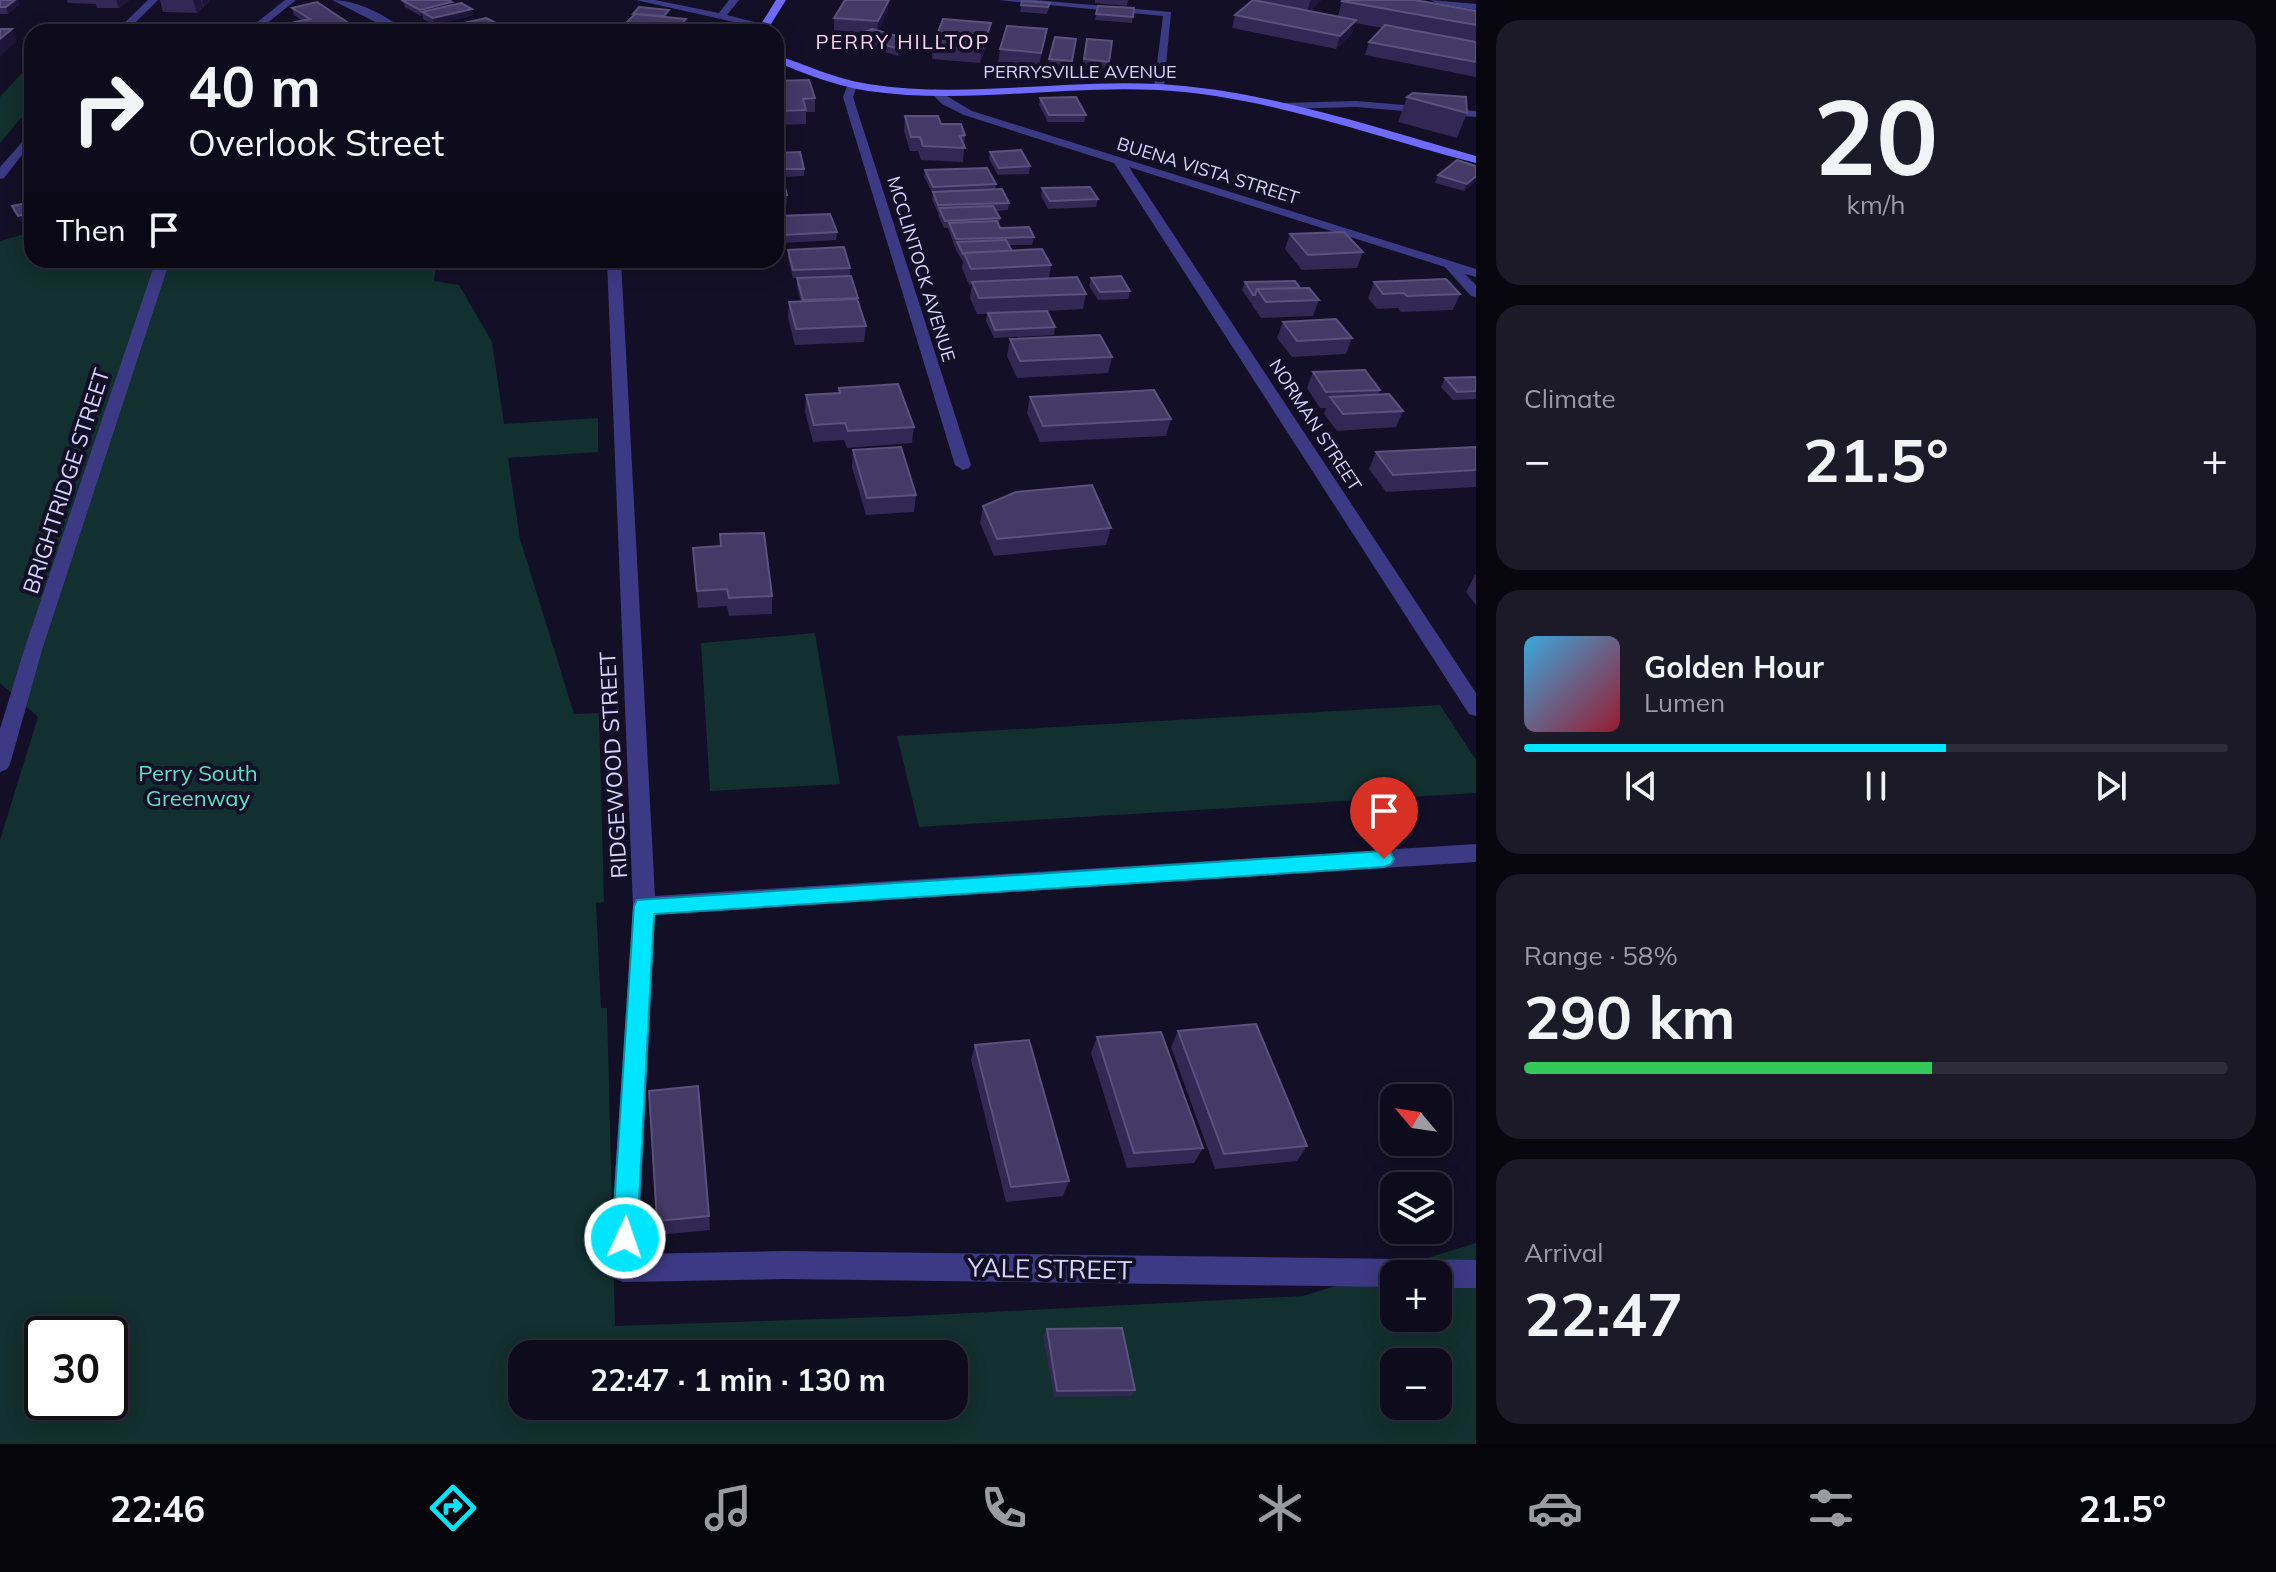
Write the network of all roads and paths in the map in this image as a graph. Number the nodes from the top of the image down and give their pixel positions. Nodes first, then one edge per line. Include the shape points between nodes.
1 (153, 0) edge
2 (291, 0) edge
3 (337, 0) edge
4 (641, 0) edge
5 (734, 0) edge
6 (781, 0) edge
7 (1003, 0) edge
8 (1436, 0) edge
9 (1476, 7) edge
10 (1168, 8) edge
11 (721, 16) junction
12 (128, 24) edge
13 (260, 24) edge
14 (389, 24) edge
15 (747, 24) edge
16 (766, 24) edge
17 (784, 62) edge
18 (853, 83) junction
19 (1159, 87) junction
20 (935, 92) junction
21 (1283, 106) junction
22 (1476, 114) edge
23 (24, 144) edge
24 (1476, 160) edge
25 (1120, 163) junction
26 (0, 175) edge
27 (1448, 264) junction
28 (160, 268) edge
29 (614, 268) edge
30 (1476, 273) edge
31 (1476, 293) edge
32 (963, 465) dead end
33 (1476, 709) edge
34 (0, 764) edge
35 (1476, 853) edge
36 (644, 906) junction
37 (623, 1268) joint
38 (1476, 1274) edge

1 - 12 street
2 - 13 street
3 - 14 street
4 - 11 street
5 - 11 street
6 - 16 street
7 - 10 street
8 - 9 street
10 - 19 street
11 - 15 street
17 - 18 street, PERRYSVILLE AVENUE
18 - 20 street, PERRYSVILLE AVENUE
18 - 32 street, MCCLINTOCK AVENUE via 848,97
19 - 20 street, PERRYSVILLE AVENUE
19 - 21 street, PERRYSVILLE AVENUE
20 - 25 street, BUENA VISTA STREET via 968,113
21 - 22 street via 1356,104
21 - 24 street, PERRYSVILLE AVENUE
23 - 26 street
25 - 27 street, BUENA VISTA STREET
25 - 33 street, NORMAN STREET
27 - 30 street, BUENA VISTA STREET
27 - 31 street
28 - 34 street, BRIGHTRIDGE STREET
29 - 36 street, RIDGEWOOD STREET
35 - 36 street
36 - 37 street, RIDGEWOOD STREET
37 - 38 street, YALE STREET via 785,1265

